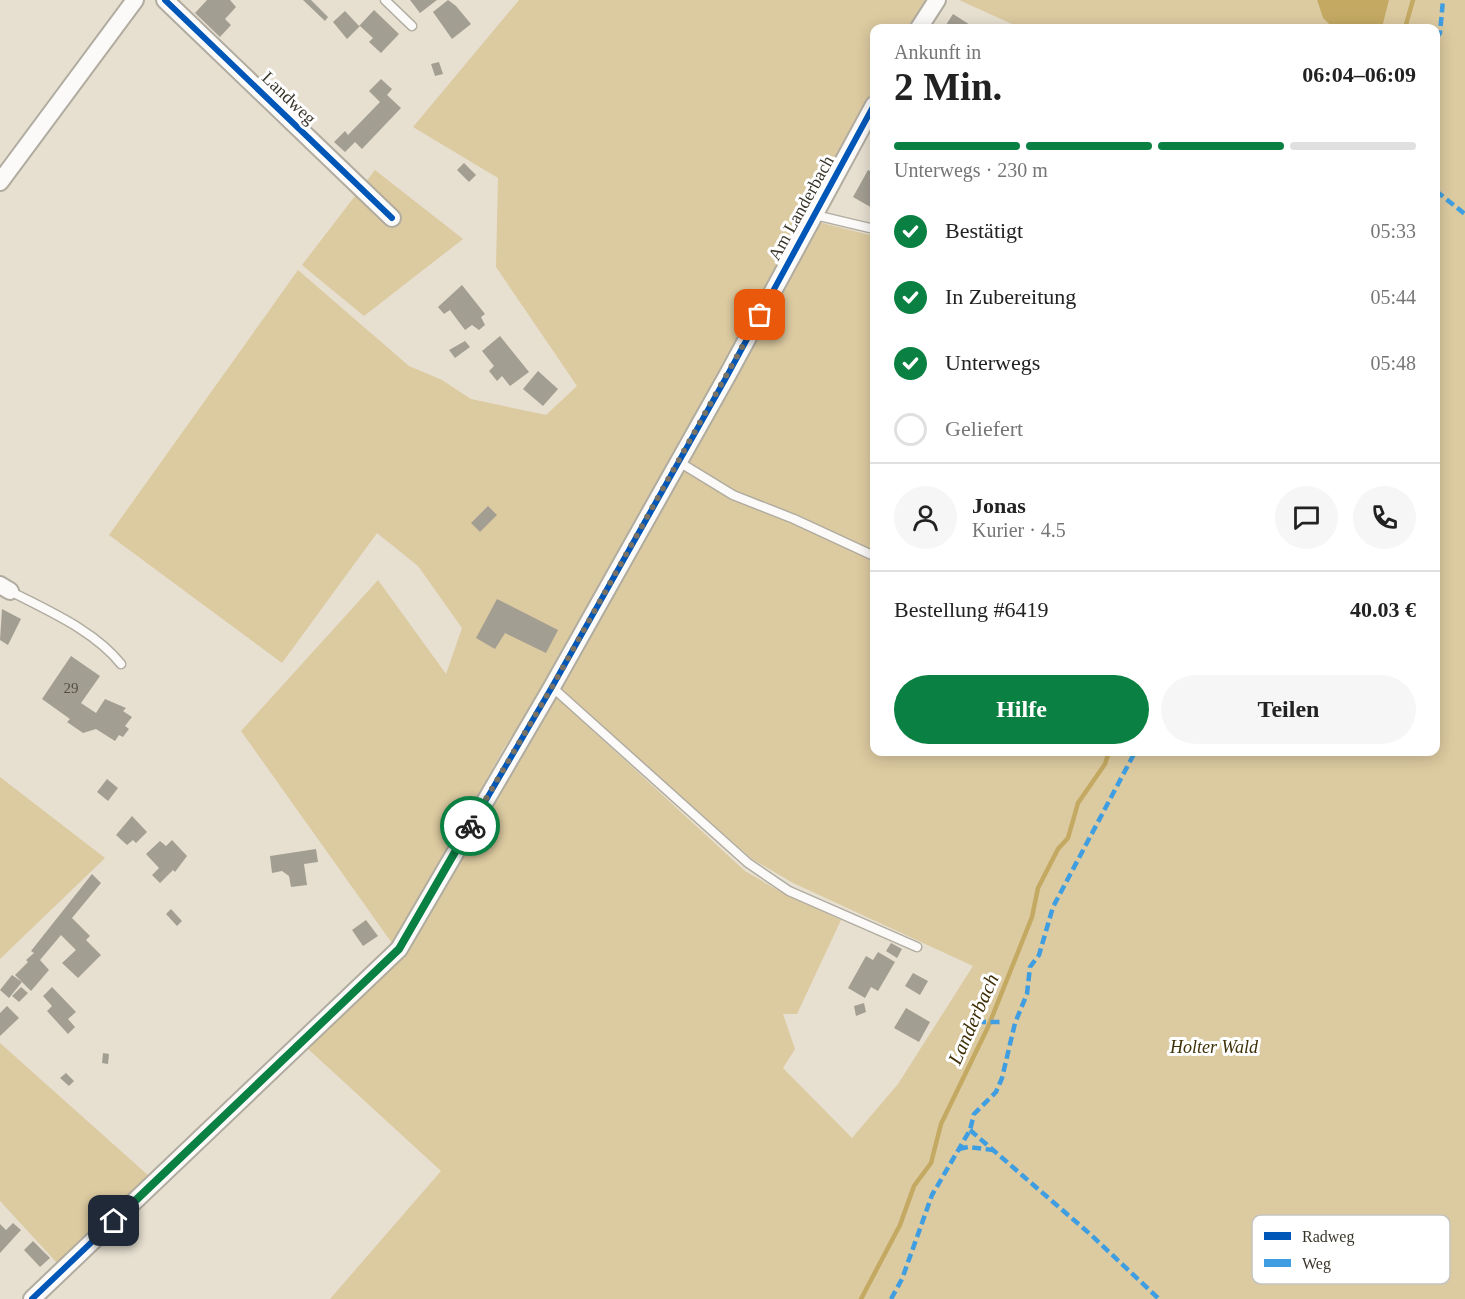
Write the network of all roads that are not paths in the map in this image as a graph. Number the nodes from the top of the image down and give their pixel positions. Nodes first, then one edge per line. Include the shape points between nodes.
1 (135, 0) edge
2 (165, 0) edge
3 (385, 0) edge
4 (937, 0) edge
5 (922, 24) edge
6 (412, 26) dead end
7 (870, 112) edge
8 (0, 182) edge
9 (815, 215) junction
10 (392, 218) dead end
11 (870, 228) edge
12 (679, 462) junction
13 (870, 554) edge
14 (5, 588) edge
15 (121, 664) dead end
16 (552, 687) junction
17 (917, 947) dead end
18 (32, 1299) edge

1 - 8 street
2 - 10 street, Landweg
3 - 6 lane
4 - 5 street
7 - 9 street, Am Landerbach
9 - 11 lane
9 - 12 street, Am Landerbach
12 - 13 lane via 733,495
12 - 16 street, Am Landerbach
14 - 15 lane via 77,628
16 - 17 lane via 748,863 789,891
16 - 18 street, Am Landerbach via 399,949

